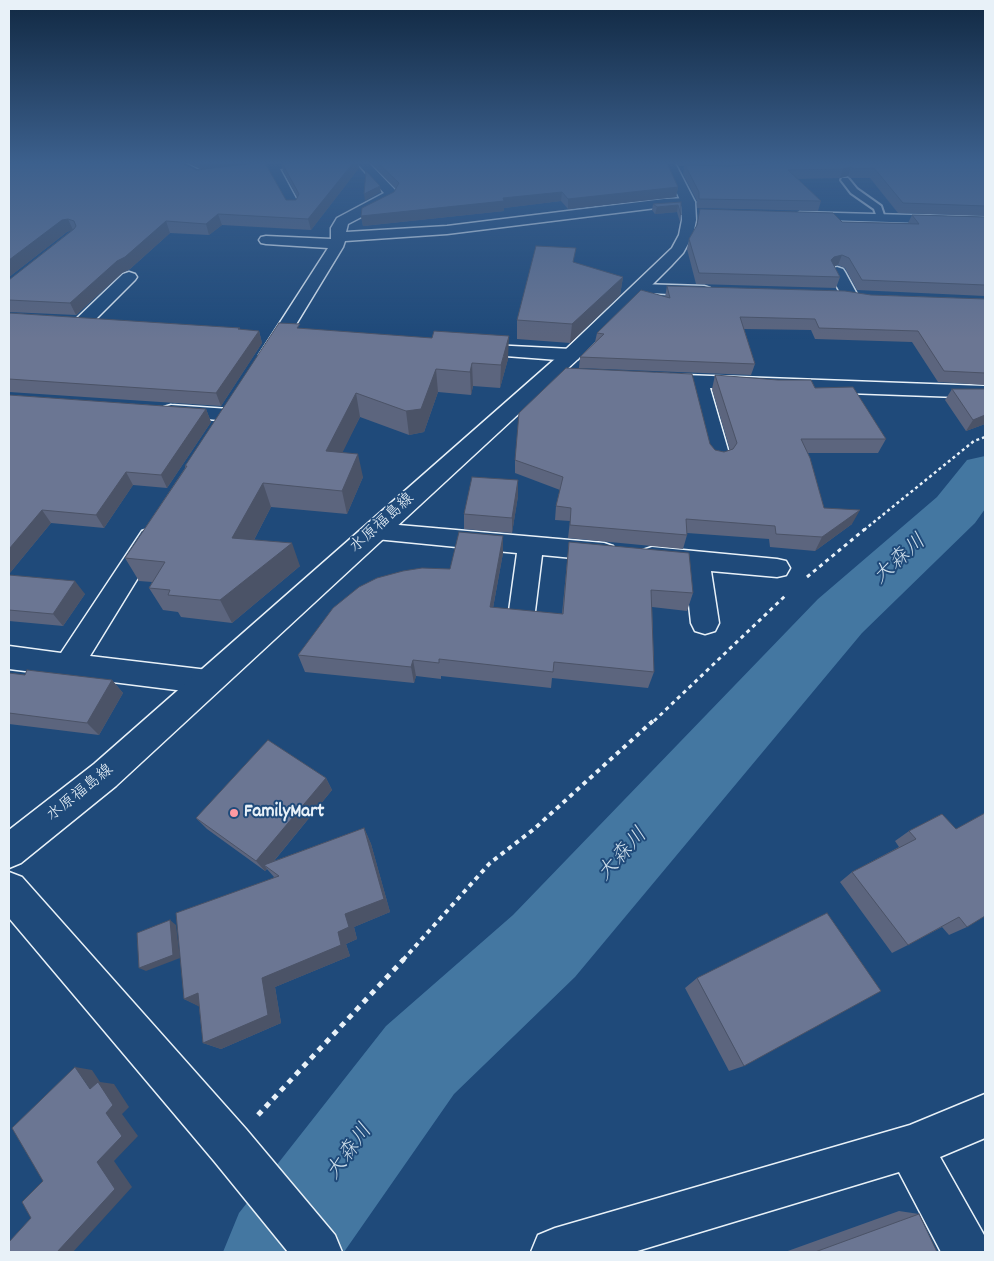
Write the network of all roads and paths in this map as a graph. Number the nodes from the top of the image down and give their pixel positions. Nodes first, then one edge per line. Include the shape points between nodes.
1 (342, 222) edge
2 (513, 222) edge
3 (689, 222) edge
4 (813, 222) edge
5 (961, 222) edge
6 (817, 229) edge
7 (972, 234) edge
8 (266, 240) dead end
9 (338, 240) junction
10 (837, 272) edge
11 (128, 277) dead end
12 (639, 289) junction
13 (716, 291) edge
14 (832, 295) edge
15 (63, 322) edge
16 (82, 323) junction
17 (102, 324) edge
18 (260, 335) dead end
19 (280, 336) junction
20 (300, 337) edge
21 (454, 348) edge
22 (574, 366) junction
23 (260, 368) edge
24 (642, 379) edge
25 (698, 381) junction
26 (985, 392) edge
27 (153, 410) edge
28 (229, 415) edge
29 (985, 436) edge
30 (719, 457) edge
31 (160, 524) edge
32 (376, 531) junction
33 (531, 545) junction
34 (697, 560) junction
35 (777, 568) dead end
36 (799, 584) dead end
37 (792, 590) dead end
38 (522, 611) edge
39 (706, 623) dead end
40 (9, 658) edge
41 (68, 666) junction
42 (208, 682) junction
43 (9, 851) edge
44 (9, 890) edge
45 (985, 1116) edge
46 (910, 1147) junction
47 (240, 1157) junction
48 (318, 1252) edge
49 (555, 1252) edge
50 (967, 1252) edge

1 - 9 street
2 - 9 street
3 - 12 street, 水原福島線 via 678,250
4 - 6 street
5 - 7 street
8 - 9 street
9 - 19 street
10 - 14 street via 858,298
11 - 16 street
12 - 13 street
12 - 22 street, 水原福島線
15 - 16 street
16 - 17 street
18 - 19 street
19 - 20 street
19 - 23 street
21 - 22 street
22 - 32 street, 水原福島線 via 548,376
24 - 25 street
25 - 26 street
25 - 30 street
27 - 28 street
29 - 36 path via 942,465
31 - 41 street
32 - 33 street
32 - 42 street, 水原福島線
33 - 34 street
33 - 38 street
34 - 35 street
34 - 39 street
37 - 47 path via 534,829 490,863 368,999
40 - 41 street
41 - 42 street
42 - 43 street, 水原福島線 via 105,776
44 - 47 street
45 - 46 street
46 - 49 street
46 - 50 street
47 - 48 street

